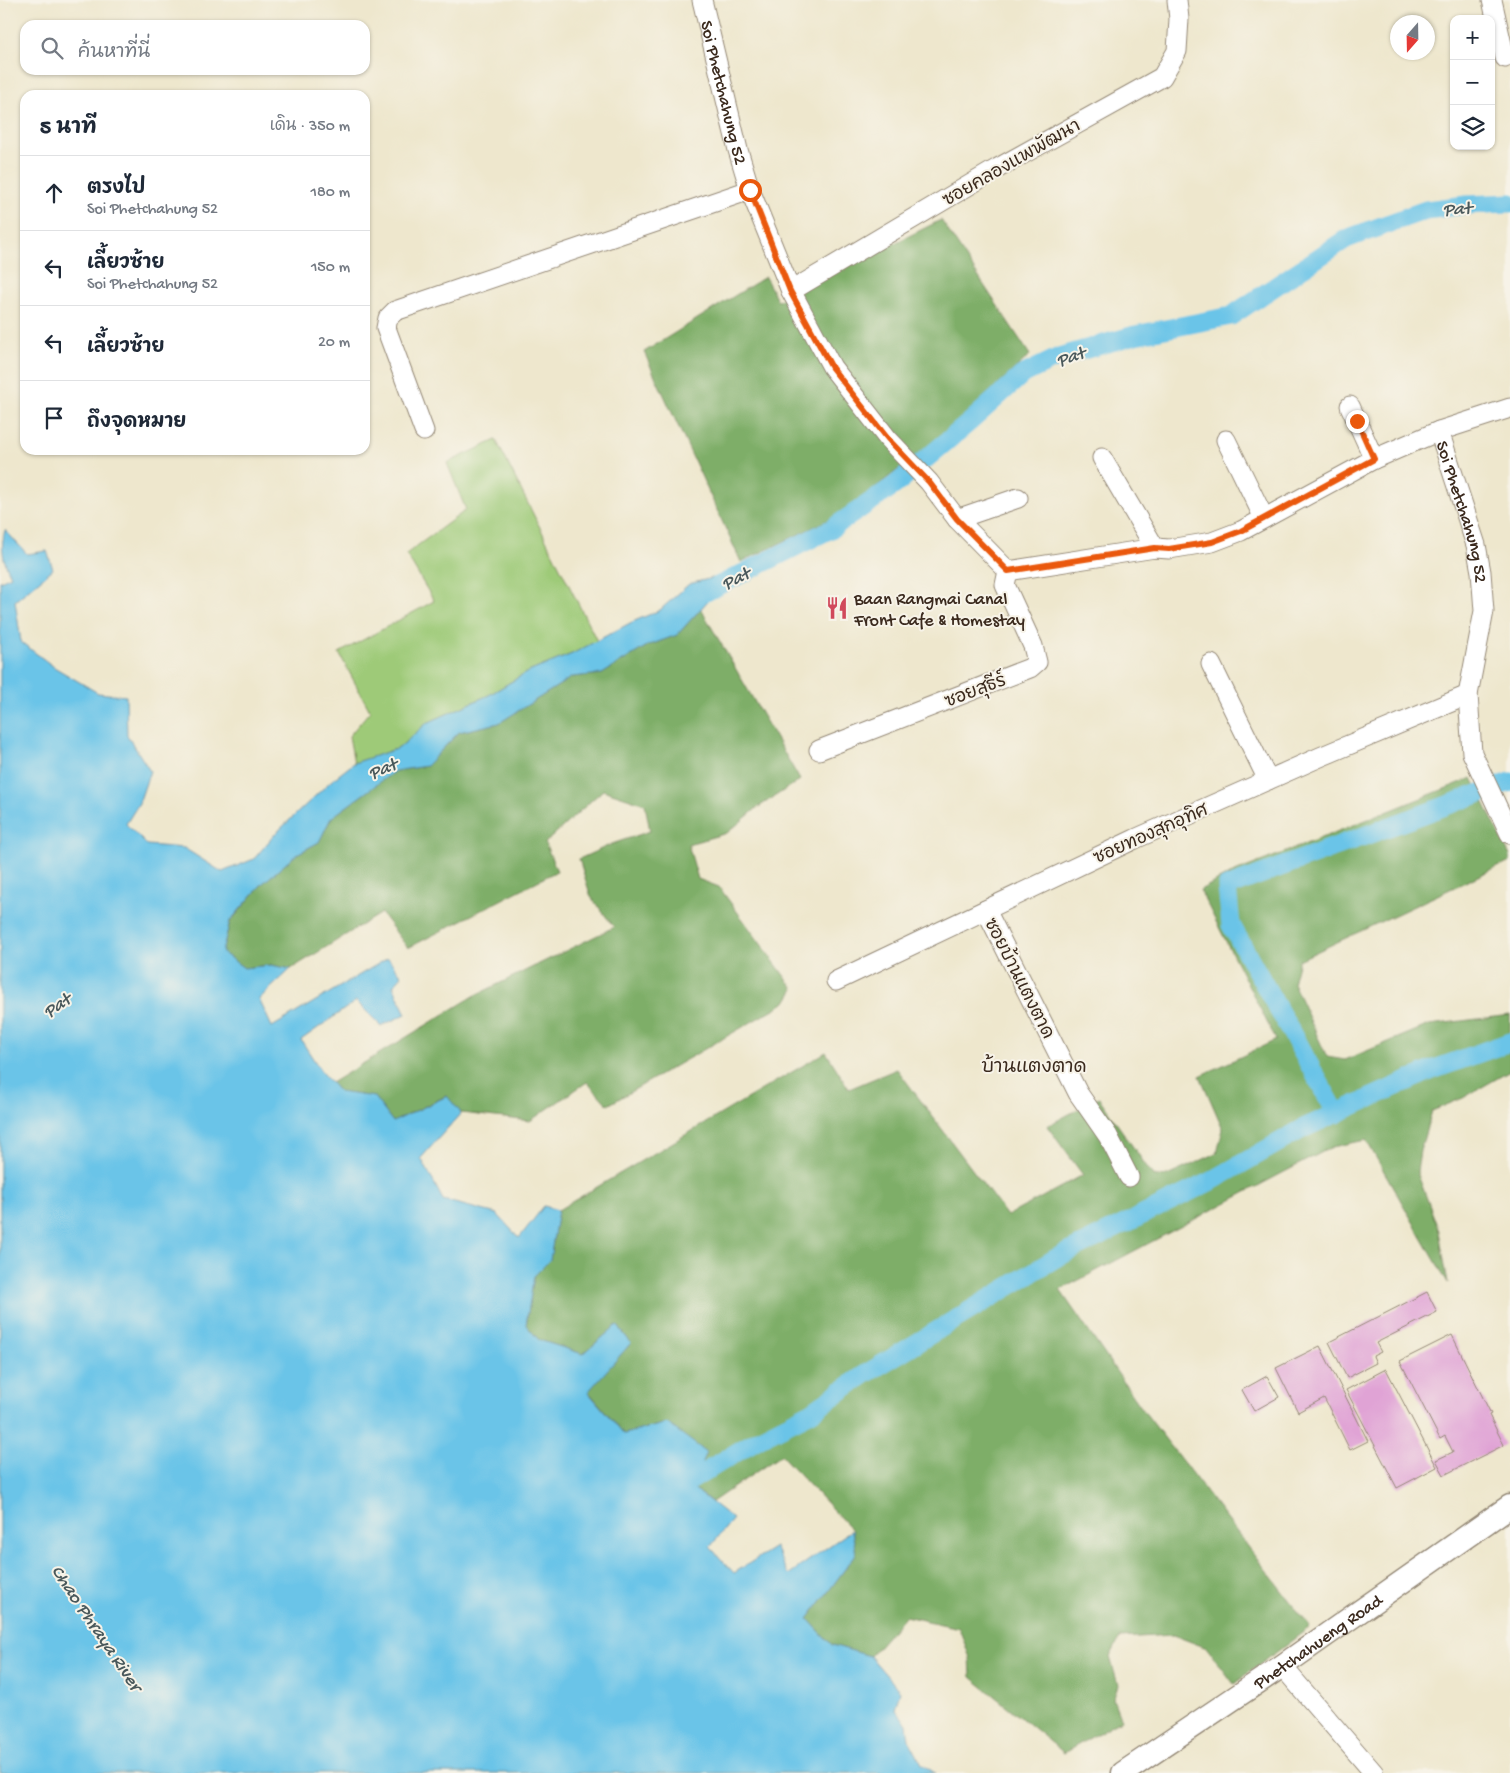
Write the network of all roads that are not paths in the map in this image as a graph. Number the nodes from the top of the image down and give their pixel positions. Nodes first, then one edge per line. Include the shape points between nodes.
1 (702, 0) edge
2 (1177, 0) edge
3 (1492, 0) edge
4 (1505, 58) dead end
5 (750, 190) junction
6 (790, 291) junction
7 (1350, 406) dead end
8 (1510, 408) edge
9 (424, 431) dead end
10 (1439, 431) junction
11 (1226, 440) dead end
12 (1102, 458) dead end
13 (1374, 459) junction
14 (1018, 498) dead end
15 (1264, 518) junction
16 (957, 519) junction
17 (1155, 548) junction
18 (1008, 571) junction
19 (1211, 664) dead end
20 (1468, 695) junction
21 (819, 750) dead end
22 (1268, 780) junction
23 (1508, 829) edge
24 (986, 910) junction
25 (836, 982) dead end
26 (1129, 1177) dead end
27 (1510, 1506) edge
28 (1282, 1666) junction
29 (1123, 1773) edge
30 (1374, 1773) edge

1 - 5 street, Soi Phetchahung 52
2 - 6 street, ซอยคลองแพพัฒนา via 1177,51 1162,77 998,168
3 - 4 street
5 - 6 street, Soi Phetchahung 52
5 - 9 street via 395,311 388,318 386,328
6 - 16 street, Soi Phetchahung 52 via 832,368
7 - 13 street
8 - 10 street
10 - 13 street, Soi Phetchahung 52
10 - 20 street, Soi Phetchahung 52 via 1476,544 1481,572 1484,611
11 - 15 street
12 - 17 street
13 - 15 street, Soi Phetchahung 52
14 - 16 street
15 - 17 street, Soi Phetchahung 52 via 1212,542
16 - 18 street, Soi Phetchahung 52
17 - 18 street, Soi Phetchahung 52
18 - 21 street, ซอยสุธีร์ via 1005,585 1037,662 1030,668
19 - 22 street
20 - 22 street, ซอยทองสุกอุทิศ
20 - 23 street, Soi Phetchahung 52 via 1473,755
22 - 24 street, ซอยทองสุกอุทิศ via 1135,838
24 - 25 street, ซอยทองสุกอุทิศ
24 - 26 street, ซอยบ้านแตงตาด via 1078,1093 1119,1154
27 - 28 main road, Phetchahueng Road
28 - 29 main road, Phetchahueng Road
28 - 30 street

